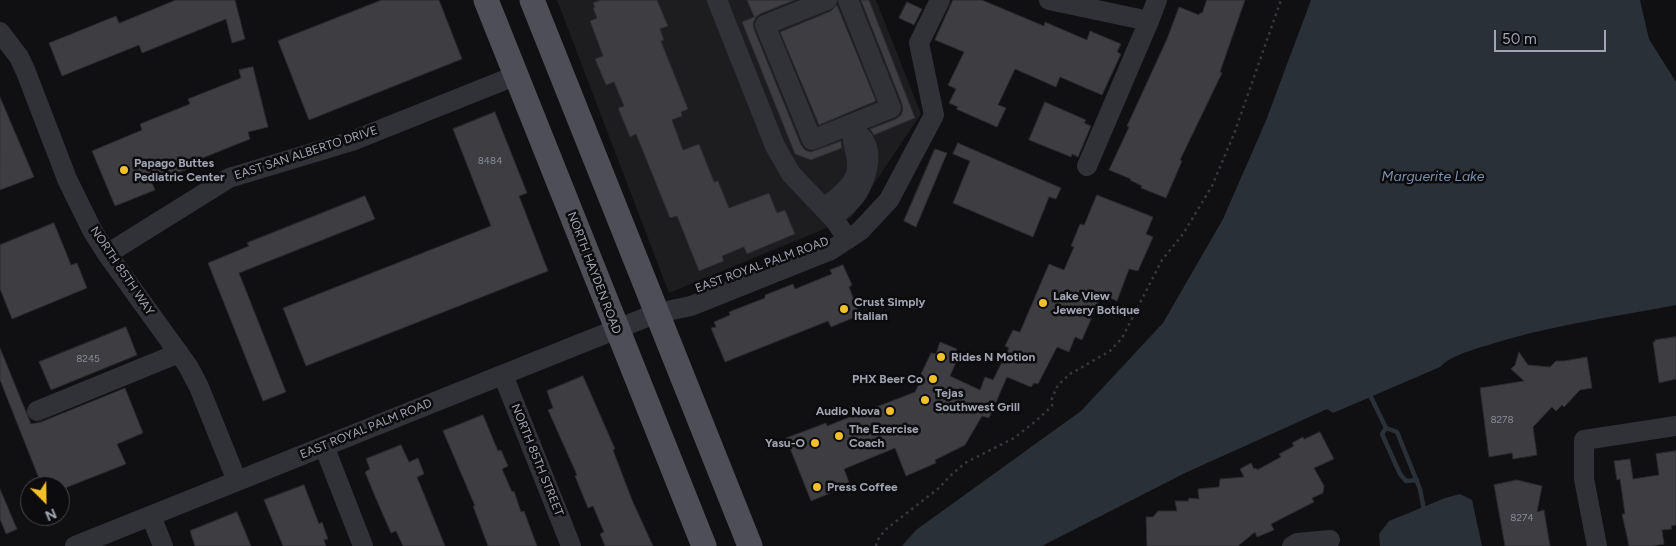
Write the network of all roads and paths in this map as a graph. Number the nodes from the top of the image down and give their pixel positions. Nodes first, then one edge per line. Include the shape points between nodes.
1 (486, 0) edge
2 (532, 0) edge
3 (717, 0) edge
4 (827, 0) edge
5 (848, 0) edge
6 (940, 0) edge
7 (1049, 0) edge
8 (1157, 0) edge
9 (1281, 0) edge
10 (1149, 22) junction
11 (0, 32) edge
12 (517, 75) junction
13 (852, 128) junction
14 (1088, 166) dead end
15 (829, 214) junction
16 (848, 239) junction
17 (108, 254) junction
18 (657, 313) junction
19 (617, 330) junction
20 (179, 353) junction
21 (503, 375) junction
22 (37, 411) dead end
23 (1676, 426) edge
24 (324, 446) junction
25 (237, 481) junction
26 (151, 516) junction
27 (1330, 540) dead end
28 (75, 546) edge
29 (163, 546) edge
30 (363, 546) edge
31 (571, 546) edge
32 (704, 546) edge
33 (750, 546) edge
34 (876, 546) edge
35 (1292, 546) edge
36 (1597, 546) edge

1 - 12 main road, NORTH HAYDEN ROAD
2 - 18 main road
3 - 15 street via 775,146 791,174
4 - 13 street via 765,25 812,140
5 - 13 street via 892,108
6 - 16 street, EAST ROYAL PALM ROAD via 919,43 934,115 889,200
7 - 10 street
8 - 10 street
9 - 34 path via 1234,134 1212,186 1184,234 1162,260 1122,338 1110,352 1070,374 1058,385 1052,406 1037,420 1014,438 966,463 885,530
10 - 14 street
11 - 17 street, NORTH 85TH WAY via 23,64 67,179 92,230
12 - 17 street, EAST SAN ALBERTO DRIVE via 352,141 228,178
12 - 19 main road, NORTH HAYDEN ROAD
13 - 15 street via 863,138 868,167 857,194
15 - 16 street
16 - 18 street, EAST ROYAL PALM ROAD via 831,250 691,306
17 - 20 street, NORTH 85TH WAY
18 - 19 street, EAST ROYAL PALM ROAD
18 - 33 main road
19 - 21 street, EAST ROYAL PALM ROAD
19 - 32 main road, NORTH HAYDEN ROAD
20 - 22 street
20 - 25 street, NORTH 85TH WAY via 199,387
21 - 24 street, EAST ROYAL PALM ROAD
21 - 31 street, NORTH 85TH STREET
23 - 36 street via 1584,440 1584,479
24 - 25 street, EAST ROYAL PALM ROAD
24 - 30 street
25 - 26 street, EAST ROYAL PALM ROAD
26 - 28 street, EAST ROYAL PALM ROAD
26 - 29 street
27 - 35 street

